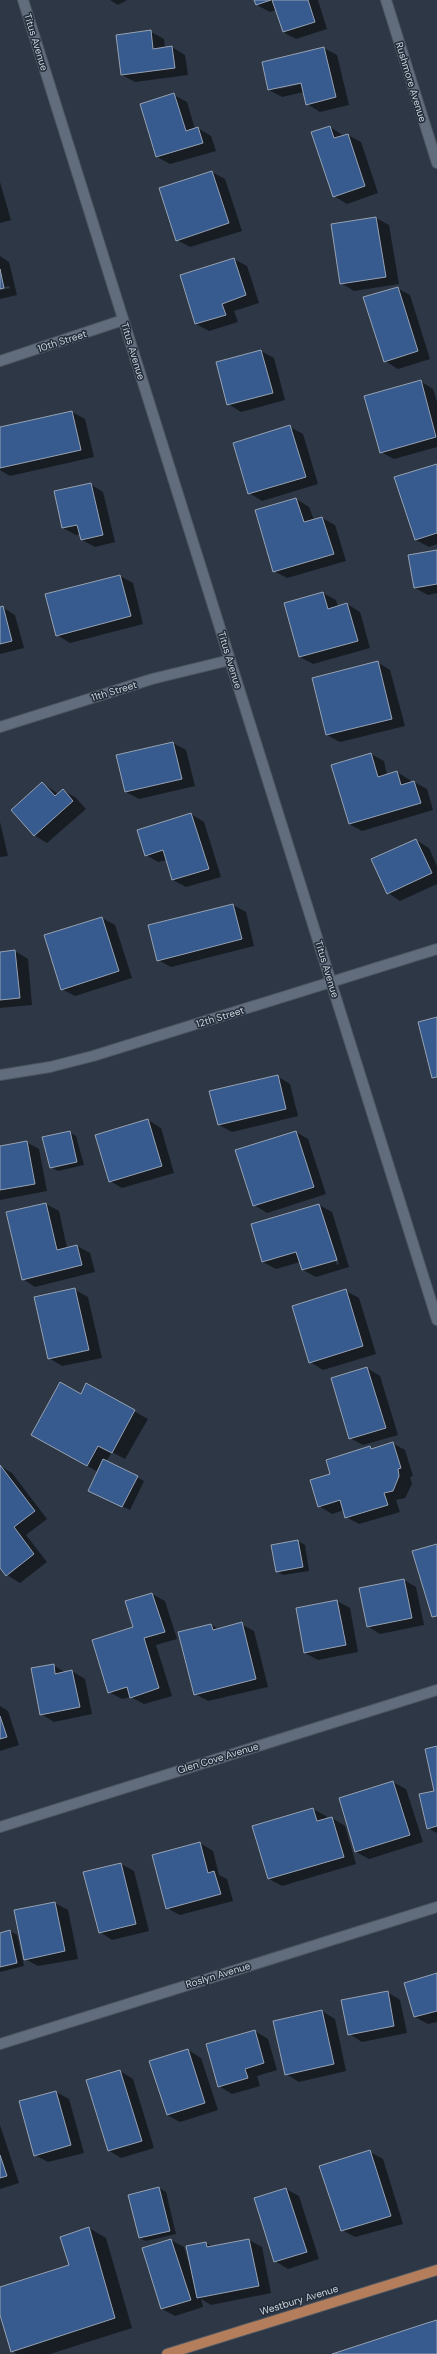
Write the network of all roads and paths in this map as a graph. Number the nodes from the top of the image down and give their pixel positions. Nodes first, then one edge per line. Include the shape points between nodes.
1 (23, 0) edge
2 (386, 0) edge
3 (437, 163) edge
4 (123, 320) junction
5 (0, 361) edge
6 (230, 660) junction
7 (0, 727) edge
8 (437, 949) edge
9 (331, 982) junction
10 (0, 1075) edge
11 (437, 1320) edge
12 (437, 1690) edge
13 (0, 1827) edge
14 (437, 1907) edge
15 (0, 2044) edge
16 (437, 2270) edge
17 (168, 2354) edge

1 - 4 street, Titus Avenue
2 - 3 street, Rushmore Avenue
4 - 5 street, 10th Street
4 - 6 street, Titus Avenue
6 - 7 street, 11th Street via 152,679
6 - 9 street, Titus Avenue
8 - 9 street, 12th Street
9 - 10 street, 12th Street via 93,1056 50,1067
9 - 11 street, Titus Avenue
12 - 13 street, Glen Cove Avenue
14 - 15 street, Roslyn Avenue
16 - 17 main road, Westbury Avenue

